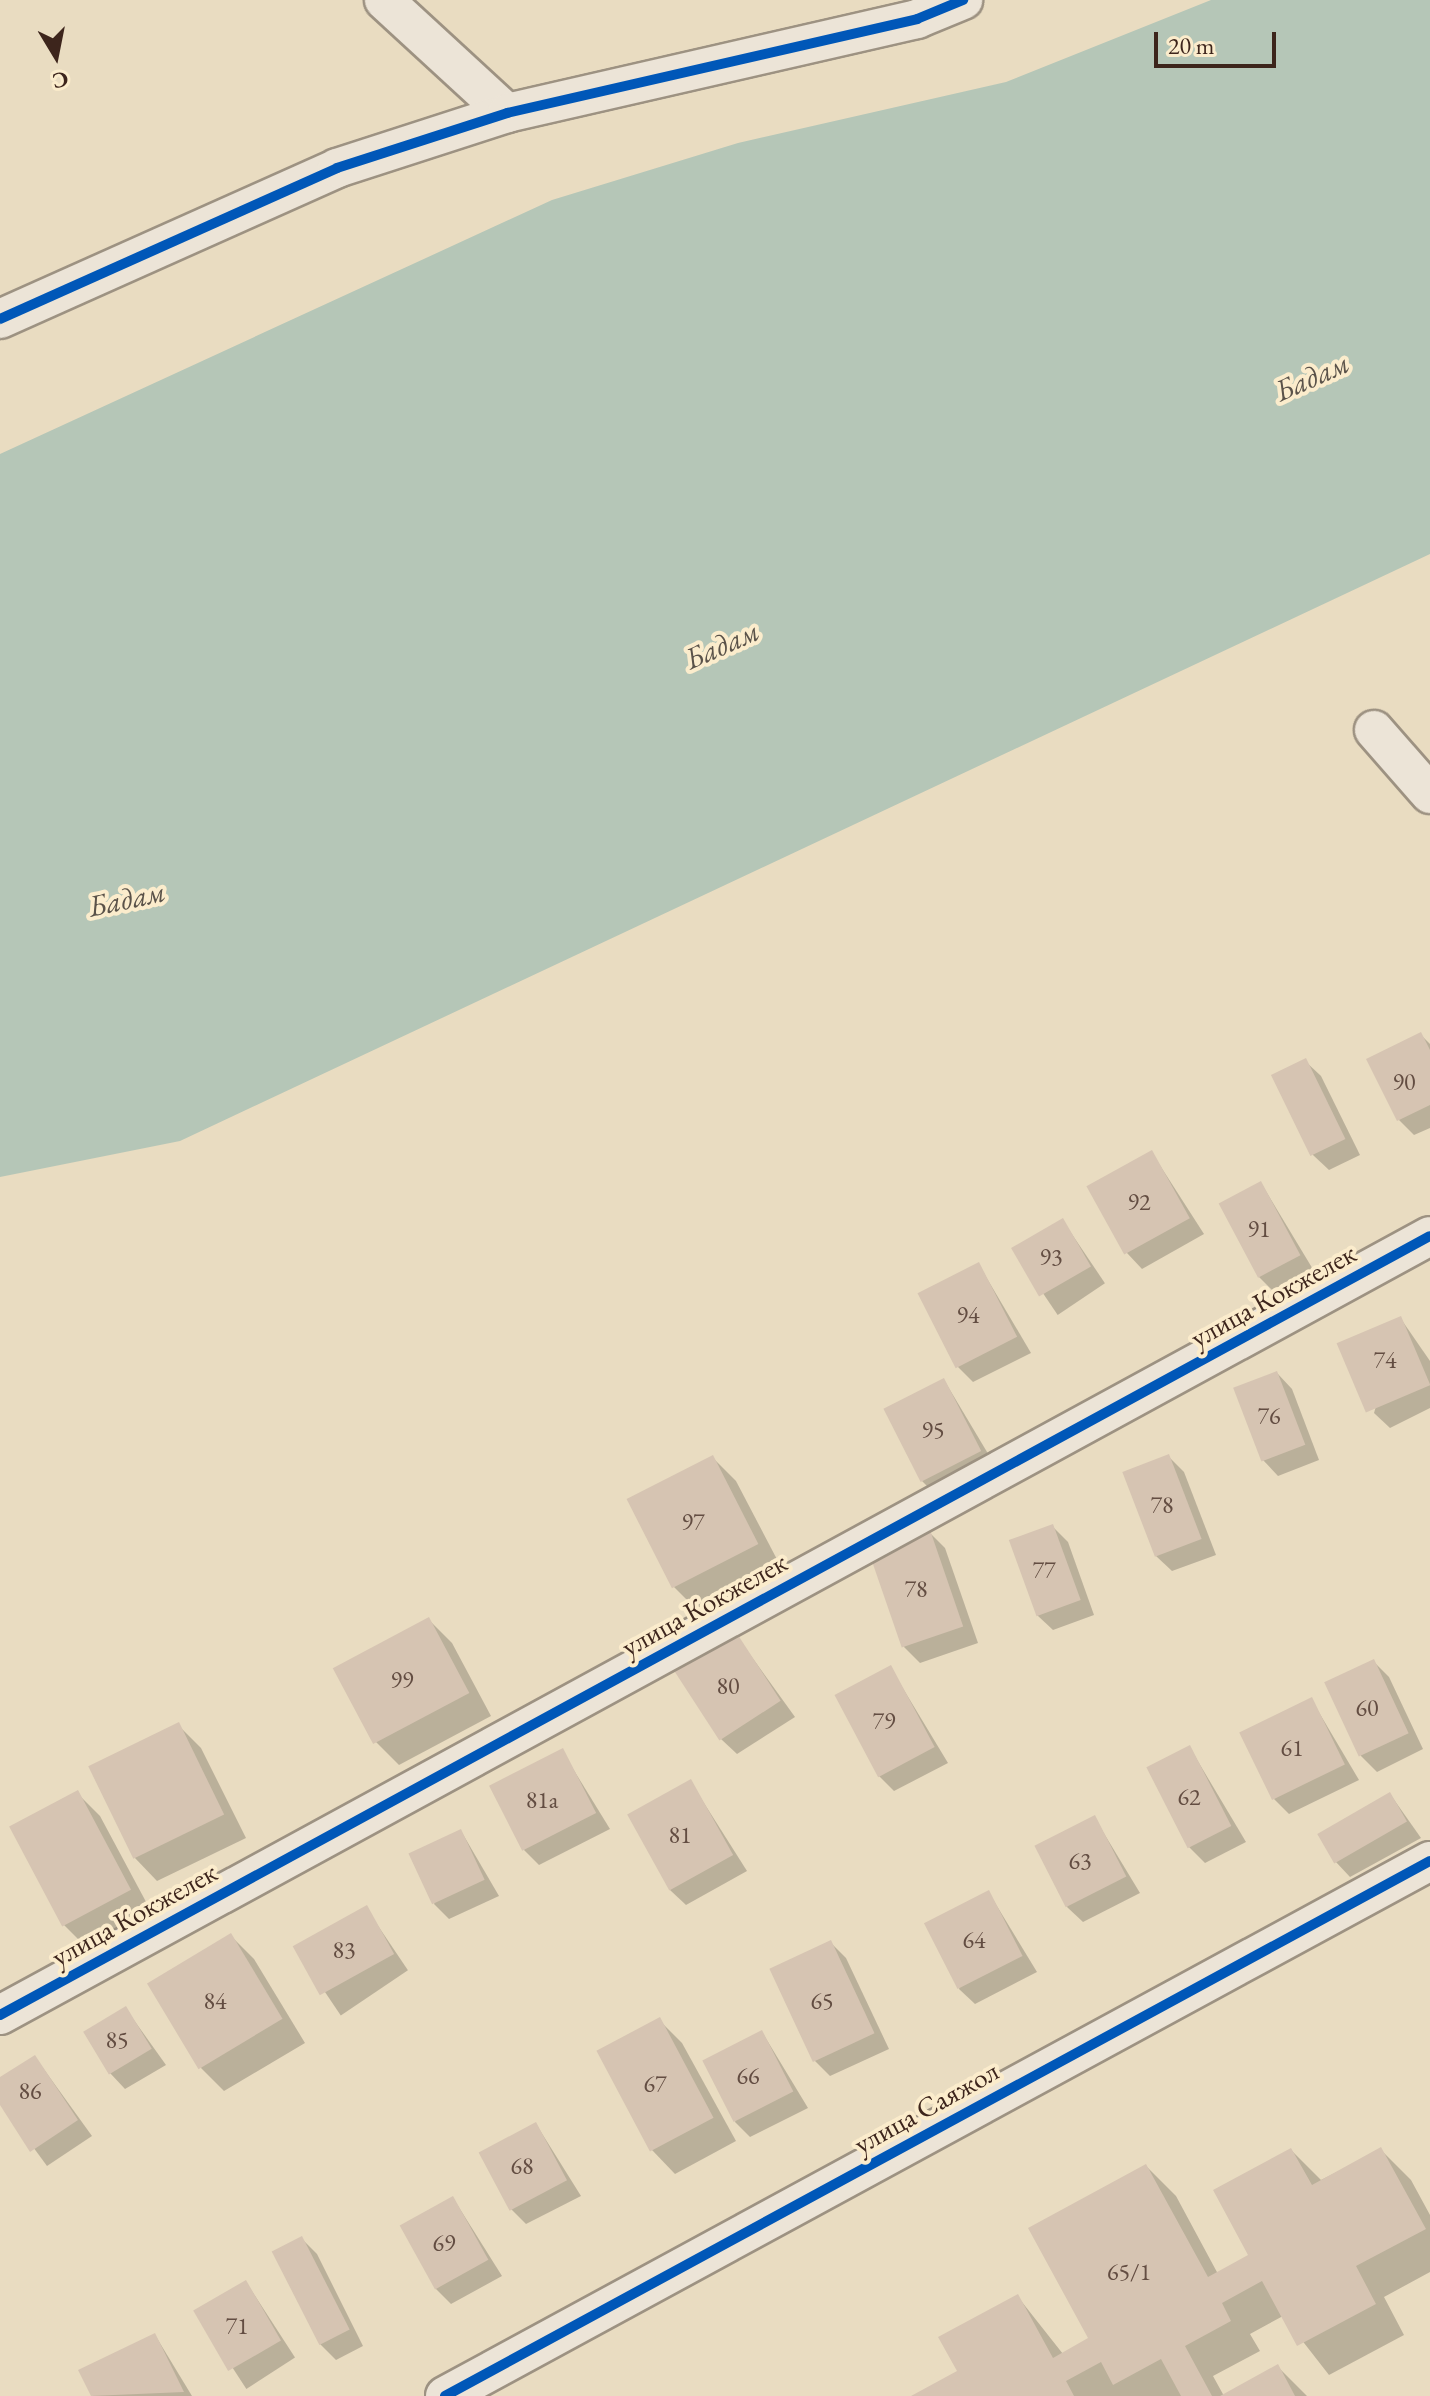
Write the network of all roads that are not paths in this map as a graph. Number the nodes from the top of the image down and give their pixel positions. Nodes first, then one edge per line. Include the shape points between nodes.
1 (384, 0) edge
2 (963, 0) edge
3 (507, 113) junction
4 (0, 319) edge
5 (1374, 730) dead end
6 (1430, 794) edge
7 (1430, 1236) edge
8 (1430, 1861) edge
9 (0, 2015) edge
10 (445, 2396) edge

1 - 3 street
2 - 3 street via 917,19
3 - 4 street via 337,168
5 - 6 street
7 - 9 street, улица Кокжелек
8 - 10 street, улица Саяжол

